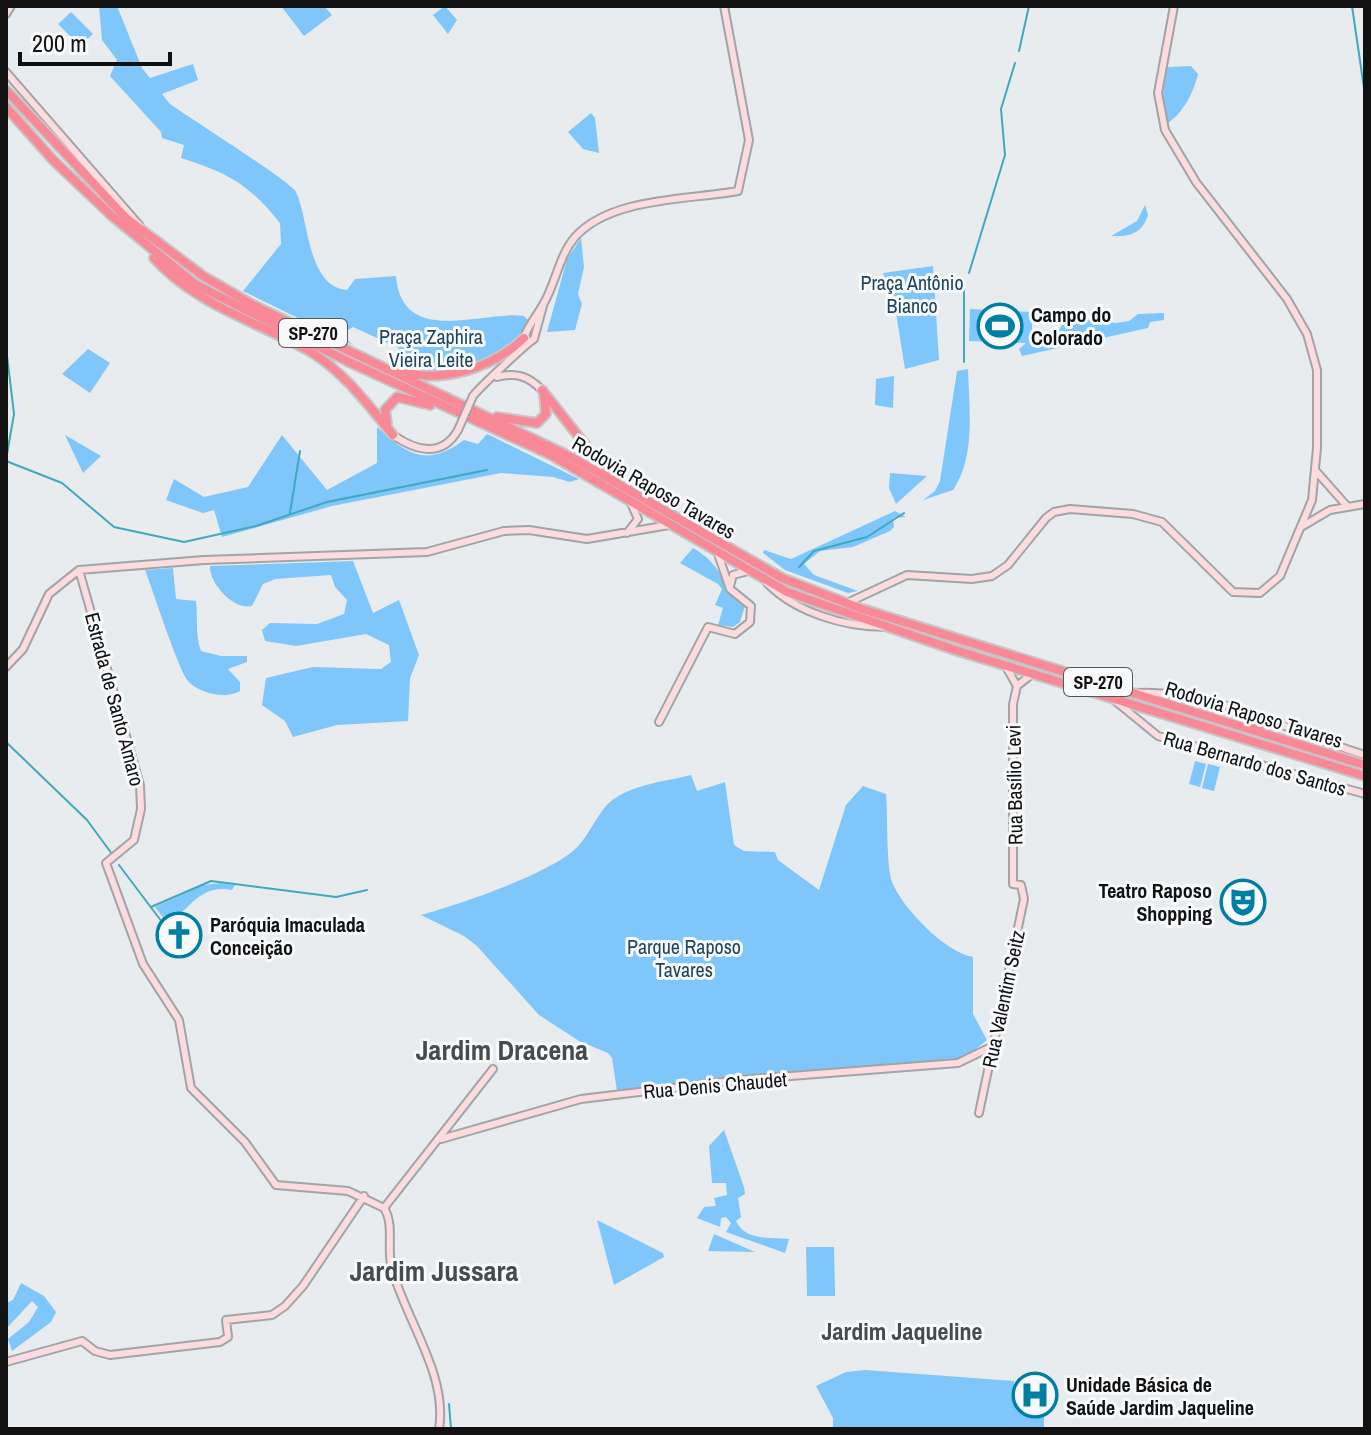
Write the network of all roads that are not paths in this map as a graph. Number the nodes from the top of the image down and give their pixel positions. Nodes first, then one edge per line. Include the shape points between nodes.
1 (11, 6) edge
2 (724, 6) edge
3 (1174, 6) edge
4 (6, 14) edge
5 (6, 72) edge
6 (6, 90) edge
7 (8, 110) edge
8 (149, 238) junction
9 (138, 239) junction
10 (525, 340) junction
11 (310, 352) junction
12 (369, 360) junction
13 (347, 361) junction
14 (490, 379) junction
15 (542, 390) junction
16 (452, 411) junction
17 (484, 415) junction
18 (393, 435) junction
19 (1315, 470) junction
20 (1315, 482) junction
21 (1324, 482) junction
22 (626, 487) junction
23 (631, 503) junction
24 (1365, 504) edge
25 (1346, 505) junction
26 (669, 525) junction
27 (1303, 526) junction
28 (626, 533) junction
29 (718, 554) junction
30 (79, 570) junction
31 (748, 571) junction
32 (730, 589) junction
33 (866, 595) junction
34 (846, 603) junction
35 (862, 609) junction
36 (1005, 665) junction
37 (6, 667) edge
38 (1033, 673) junction
39 (1017, 686) junction
40 (1132, 693) junction
41 (1111, 697) junction
42 (659, 722) dead end
43 (1226, 723) junction
44 (1280, 723) junction
45 (1365, 755) edge
46 (1365, 765) edge
47 (1365, 776) edge
48 (1365, 794) edge
49 (1017, 885) joint
50 (991, 1047) junction
51 (493, 1069) dead end
52 (979, 1113) dead end
53 (441, 1139) junction
54 (364, 1196) junction
55 (384, 1208) junction
56 (6, 1362) edge
57 (439, 1429) edge

1 - 4 street
2 - 10 street via 749,140 738,191 631,208 603,217 578,234
3 - 19 street via 1158,93 1165,130 1196,182 1287,299 1307,334 1318,379
5 - 8 street
6 - 8 highway, Rodovia Raposo Tavares / SP-270
7 - 9 highway, Rodovia Raposo Tavares / SP-270
8 - 12 highway, Rodovia Raposo Tavares / SP-270 via 225,290
9 - 11 highway via 177,280 212,304
9 - 13 highway, Rodovia Raposo Tavares / SP-270 via 195,284
10 - 12 highway via 499,358 444,376 423,377
10 - 14 street via 510,363
11 - 13 highway
11 - 18 highway via 349,383
12 - 17 highway, Rodovia Raposo Tavares / SP-270
13 - 16 highway, Rodovia Raposo Tavares / SP-270
14 - 15 street via 517,374
14 - 18 street, bridge via 473,396 452,440 431,450
15 - 17 highway via 547,408 537,423
15 - 22 highway
16 - 18 highway via 397,397 385,410
16 - 23 highway, Rodovia Raposo Tavares / SP-270 via 551,455
17 - 22 highway, Rodovia Raposo Tavares / SP-270
19 - 20 street
19 - 21 street
20 - 21 street
20 - 27 street
21 - 25 street
22 - 34 highway, Rodovia Raposo Tavares / SP-270 via 740,557
23 - 26 highway, Rodovia Raposo Tavares / SP-270
23 - 28 street via 638,519
24 - 25 street
25 - 27 street
26 - 28 street
26 - 29 highway, Rodovia Raposo Tavares / SP-270
27 - 33 street via 1274,584 1253,595 1230,590 1162,522 1077,509 1051,514 1008,565 992,576 915,573
28 - 30 street via 587,539 515,529 427,552
29 - 31 highway, Rodovia Raposo Tavares / SP-270
29 - 32 street
30 - 37 street via 49,594 23,649
30 - 54 street, Estrada de Santo Amaro via 141,792 134,840 106,863 143,964 179,1020 191,1088 245,1142 276,1185
31 - 32 street via 733,575
31 - 36 highway, Rodovia Raposo Tavares / SP-270 via 807,600
32 - 42 street via 751,606 750,622 735,634 708,627
33 - 34 street
33 - 35 street
34 - 35 highway, Rodovia Raposo Tavares / SP-270
35 - 40 highway, Rodovia Raposo Tavares / SP-270
36 - 38 highway, Rodovia Raposo Tavares / SP-270
36 - 39 street
38 - 39 street
38 - 41 highway, Rodovia Raposo Tavares / SP-270
39 - 49 street, Rua Basílio Levi
40 - 43 highway, Rodovia Raposo Tavares / SP-270
40 - 44 street via 1159,690
41 - 47 highway, Rodovia Raposo Tavares / SP-270
41 - 48 street, Rua Bernardo dos Santos via 1158,736
43 - 44 highway
43 - 46 highway, Rodovia Raposo Tavares / SP-270
44 - 45 street
49 - 50 street, Rua Valentim Seitz via 1024,899
50 - 52 street, Rua Valentim Seitz
50 - 53 street, Rua Denis Chaudet via 958,1063 739,1080 568,1101
51 - 53 street
53 - 55 street
54 - 55 street
54 - 56 street via 292,1300 272,1315 226,1320 228,1337 220,1342 110,1355 82,1341
55 - 57 street via 392,1269 435,1380

